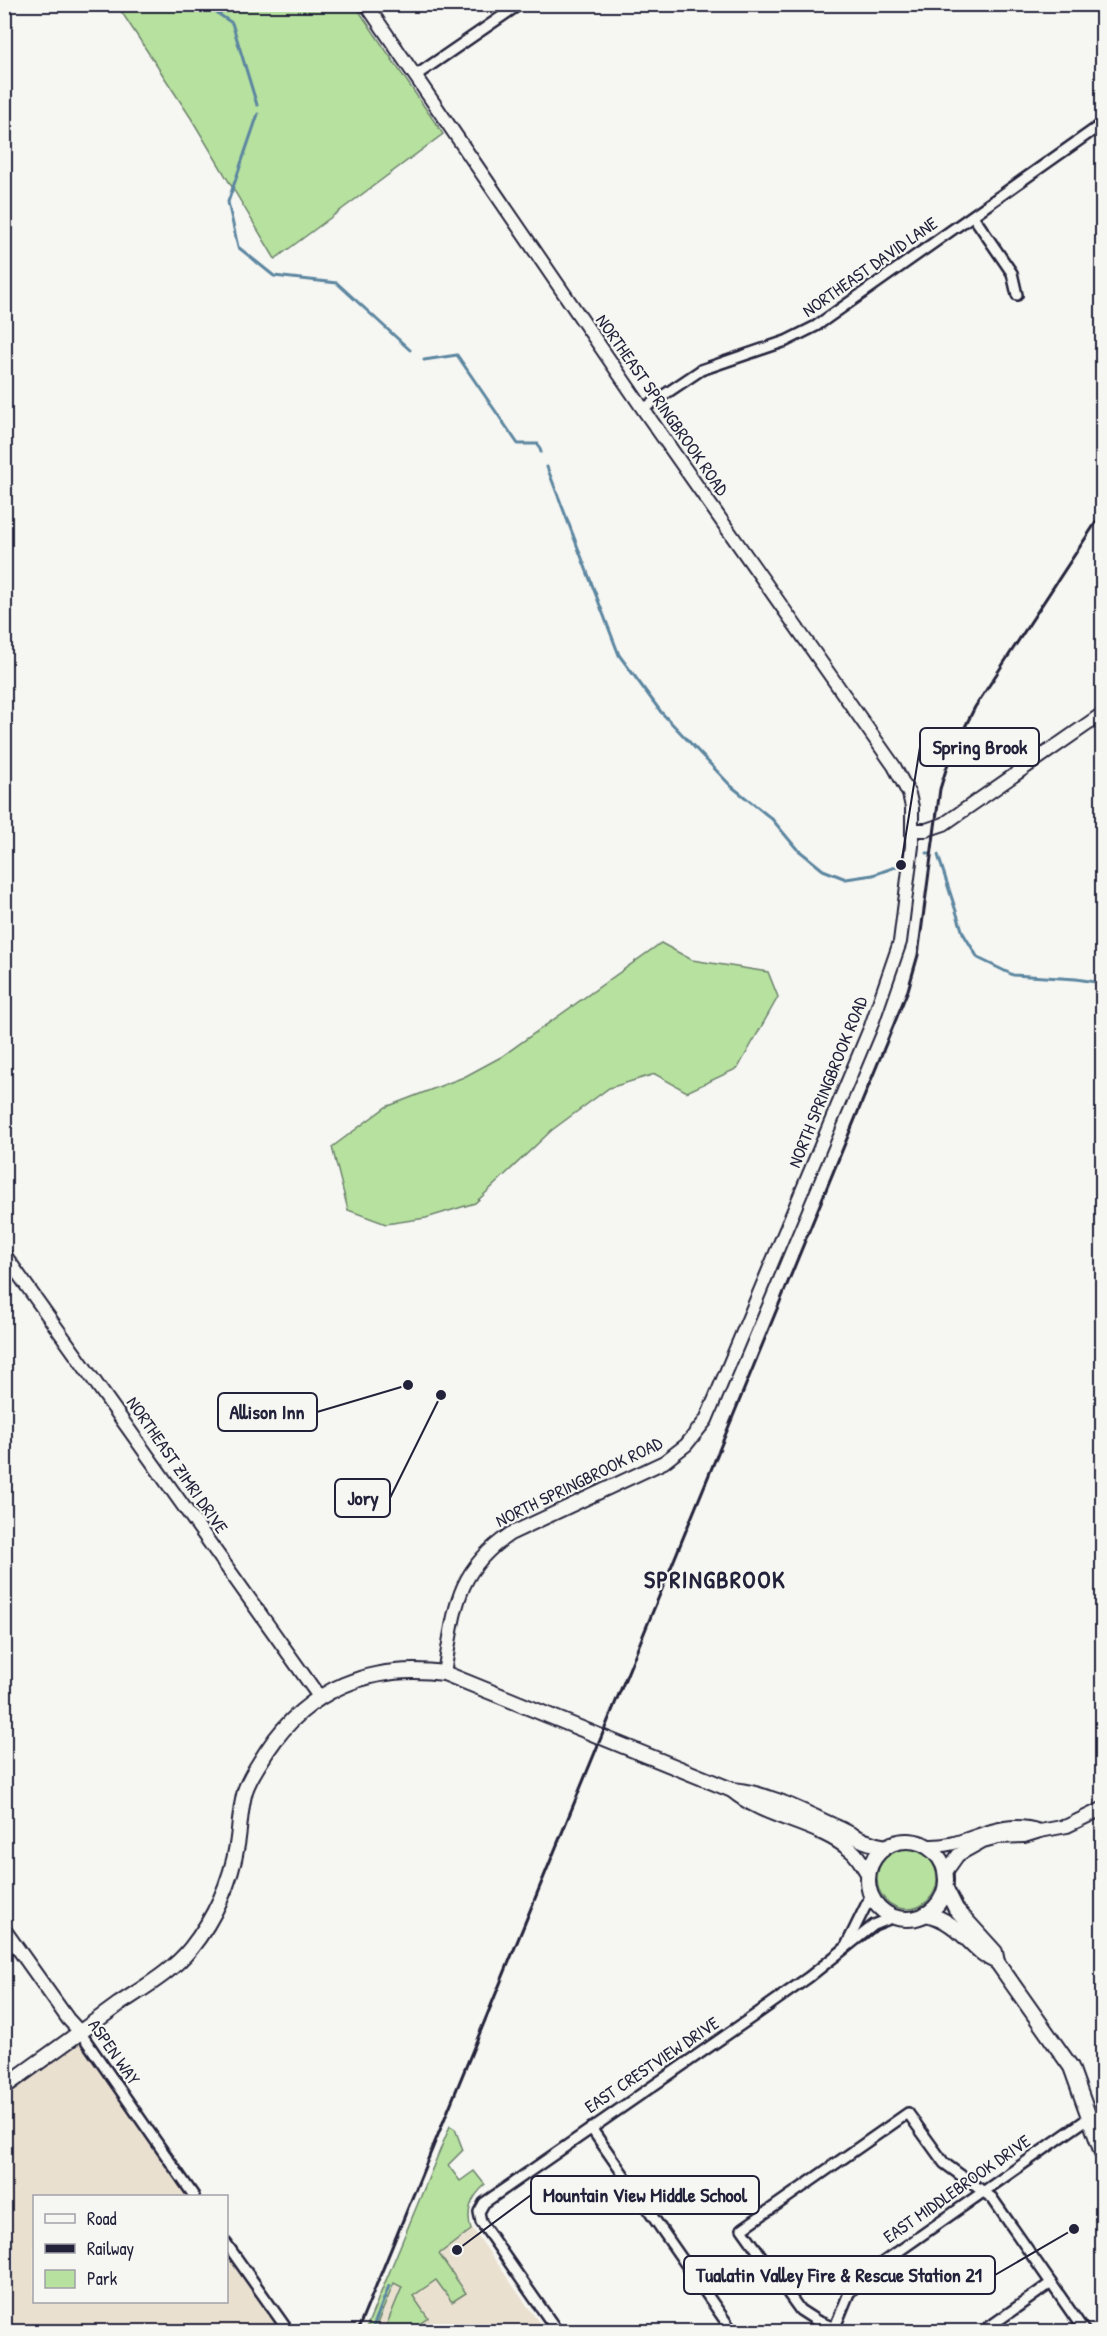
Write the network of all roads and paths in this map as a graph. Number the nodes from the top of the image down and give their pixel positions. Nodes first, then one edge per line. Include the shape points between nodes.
1 (366, 4) edge
2 (520, 4) edge
3 (415, 76) junction
4 (1102, 124) edge
5 (973, 216) junction
6 (1017, 295) dead end
7 (643, 409) junction
8 (1102, 714) edge
9 (913, 830) junction
10 (6, 1258) edge
11 (444, 1673) junction
12 (320, 1698) junction
13 (732, 1790) junction
14 (1102, 1809) edge
15 (1040, 1831) junction
16 (928, 1846) junction
17 (886, 1847) junction
18 (946, 1872) junction
19 (868, 1874) junction
20 (946, 1889) junction
21 (871, 1895) junction
22 (926, 1914) junction
23 (894, 1917) junction
24 (4, 1929) edge
25 (846, 1946) junction
26 (997, 1962) junction
27 (80, 2032) junction
28 (4, 2087) edge
29 (1090, 2117) junction
30 (591, 2128) junction
31 (1102, 2153) edge
32 (984, 2190) junction
33 (193, 2195) edge
34 (228, 2246) edge
35 (1051, 2283) junction
36 (835, 2327) junction
37 (290, 2331) edge
38 (558, 2331) edge
39 (733, 2331) edge
40 (845, 2331) edge
41 (982, 2331) edge
42 (1085, 2331) edge

1 - 3 street, NORTHEAST SPRINGBROOK ROAD
2 - 3 street
3 - 7 street, NORTHEAST SPRINGBROOK ROAD
4 - 5 street, NORTHEAST DAVID LANE
5 - 6 street via 1012,273
5 - 7 street, NORTHEAST DAVID LANE via 816,326 786,341 701,370
7 - 9 street, NORTHEAST SPRINGBROOK ROAD via 894,766 909,794
8 - 9 street via 944,824
9 - 11 street, NORTH SPRINGBROOK ROAD via 904,919 889,978 706,1420 686,1445 647,1472 510,1534 490,1547 461,1588
10 - 12 street, NORTHEAST ZIMRI DRIVE
11 - 12 main road via 401,1670 377,1674 336,1688
11 - 13 main road
12 - 27 main road via 287,1726 253,1772 245,1790 232,1867 218,1904 190,1950
13 - 17 main road via 750,1791 863,1842
13 - 19 main road via 745,1801 837,1840 855,1854
14 - 15 street via 1076,1823
15 - 16 street via 1026,1826 1001,1827 951,1844
15 - 18 street via 983,1841 958,1855
16 - 17 main road via 905,1840
16 - 18 main road
17 - 19 main road via 877,1855
18 - 20 main road
19 - 21 main road
20 - 22 main road via 942,1899
20 - 26 main road via 956,1909 995,1952
21 - 23 main road via 880,1908
21 - 25 street, EAST CRESTVIEW DRIVE
22 - 23 main road via 910,1919
22 - 26 main road via 946,1921 987,1958
23 - 25 street, EAST CRESTVIEW DRIVE
24 - 27 street, ASPEN WAY
25 - 30 street, EAST CRESTVIEW DRIVE via 810,1977
26 - 29 main road via 1071,2067
27 - 28 main road
27 - 33 street, ASPEN WAY
29 - 31 main road
29 - 32 street, EAST MIDDLEBROOK DRIVE
30 - 38 street, EAST CRESTVIEW DRIVE via 486,2200 479,2212 482,2225
30 - 39 street
32 - 35 street
32 - 36 street, EAST MIDDLEBROOK DRIVE via 858,2282 849,2293
32 - 36 street via 944,2163 908,2113 742,2229 800,2310
34 - 37 street
35 - 41 street
35 - 42 street
36 - 40 street

